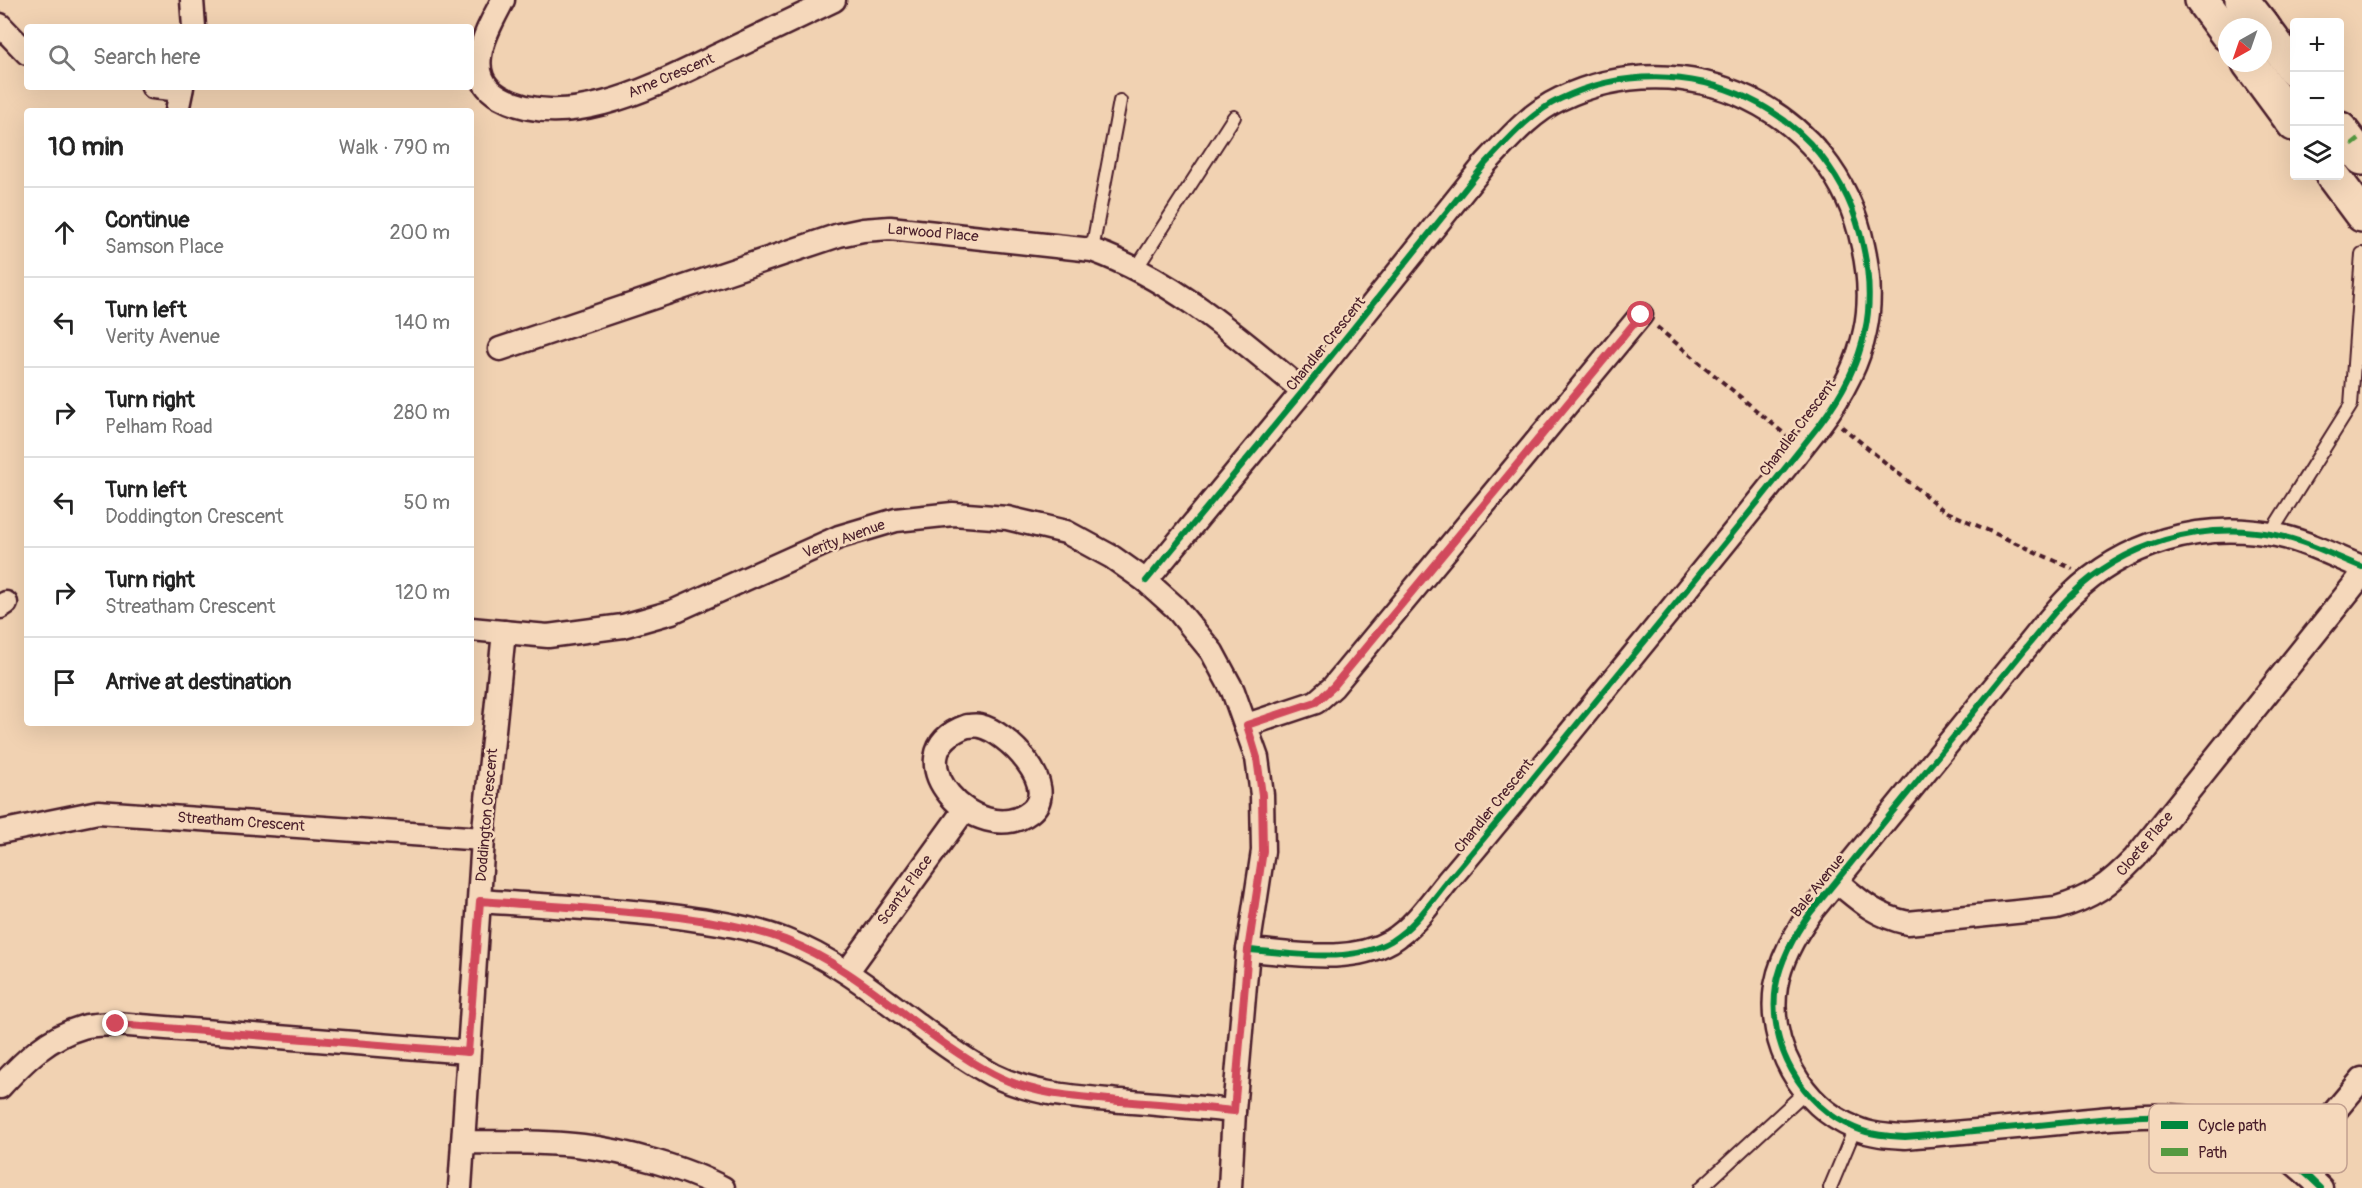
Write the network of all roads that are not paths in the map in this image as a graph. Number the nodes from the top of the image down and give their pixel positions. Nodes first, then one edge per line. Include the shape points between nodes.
1 (192, 0) edge
2 (502, 0) edge
3 (834, 0) edge
4 (2202, 0) edge
5 (2242, 0) edge
6 (2256, 18) edge
7 (2218, 22) edge
8 (194, 24) edge
9 (0, 25) edge
10 (2272, 39) edge
11 (24, 50) edge
12 (2290, 62) edge
13 (2256, 72) edge
14 (162, 90) edge
15 (180, 96) edge
16 (1120, 101) dead end
17 (1234, 117) dead end
18 (2290, 117) edge
19 (2344, 134) edge
20 (2362, 159) edge
21 (2336, 180) edge
22 (2362, 215) edge
23 (1092, 250) junction
24 (2362, 254) edge
25 (1136, 269) junction
26 (1641, 315) road end
27 (500, 349) dead end
28 (1303, 391) junction
29 (2270, 534) junction
30 (2362, 567) edge
31 (2362, 576) edge
32 (1146, 580) junction
33 (474, 629) edge
34 (504, 632) junction
35 (1247, 725) junction
36 (965, 809) junction
37 (0, 832) edge
38 (483, 839) junction
39 (1836, 881) junction
40 (480, 901) junction
41 (1248, 950) junction
42 (847, 972) junction
43 (468, 1052) junction
44 (2362, 1079) edge
45 (0, 1087) edge
46 (1806, 1091) junction
47 (2341, 1104) edge
48 (1234, 1111) junction
49 (2149, 1116) edge
50 (1855, 1128) junction
51 (463, 1142) junction
52 (2305, 1173) edge
53 (460, 1188) edge
54 (723, 1188) edge
55 (1230, 1188) edge
56 (1701, 1188) edge
57 (1830, 1188) edge
58 (2321, 1188) edge

1 - 8 street
2 - 3 street, Arne Crescent via 482,40 479,60 483,78 495,93 514,104 536,109 591,106 650,88
4 - 7 street
5 - 6 street
9 - 11 street
10 - 12 street
13 - 18 street
14 - 15 street
16 - 23 lane
17 - 25 lane
19 - 20 street
21 - 22 street
23 - 25 street, Larwood Place
23 - 27 street, Larwood Place via 934,231 863,230
24 - 29 lane via 2351,405
25 - 28 street, Larwood Place via 1228,329
26 - 35 street via 1333,687 1316,702
28 - 32 street, Chandler Crescent
28 - 41 street, Chandler Crescent via 1515,132 1558,100 1610,81 1674,77 1705,82 1739,93 1780,117 1827,162 1860,228 1867,265 1865,331 1840,398 1425,910 1392,940 1370,951 1346,955
29 - 30 street, Bale Avenue via 2304,543
29 - 39 street, Bale Avenue via 2227,530 2162,540 2113,562 2089,579 2068,597
31 - 39 street, Cloete Place via 2135,858 2114,881 2093,894 2056,908 1908,923 1871,910
32 - 34 street, Verity Avenue via 1112,556 1066,532 1007,518 953,514 896,520 839,537 672,612 622,626 548,636
32 - 35 street, Verity Avenue via 1175,606 1212,652
33 - 34 street, Verity Avenue
34 - 38 street, Doddington Crescent
35 - 41 street, Verity Avenue via 1257,758 1263,840
36 - 36 street via 939,777 937,748 955,730 981,726 1027,761 1039,784 1039,799 1034,809 1014,822 982,818
36 - 42 street, Scantz Place
37 - 38 street, Streatham Crescent via 98,812
38 - 40 street, Doddington Crescent
39 - 46 street, Bale Avenue via 1799,929 1776,985 1776,1024 1781,1046
40 - 42 street via 648,913 734,925 785,940
40 - 43 street, Doddington Crescent
41 - 48 street, Verity Avenue
42 - 48 street via 969,1059 1015,1084 1065,1096
43 - 45 street via 116,1024 84,1026 27,1057
43 - 51 street, Doddington Crescent
44 - 47 street
46 - 50 street, Bale Avenue via 1836,1118
46 - 56 lane
48 - 55 street, Verity Avenue
49 - 50 street, Bale Avenue via 1905,1137
50 - 57 lane
51 - 53 street, Doddington Crescent
51 - 54 street via 583,1146 649,1160
52 - 58 street, Bale Avenue

